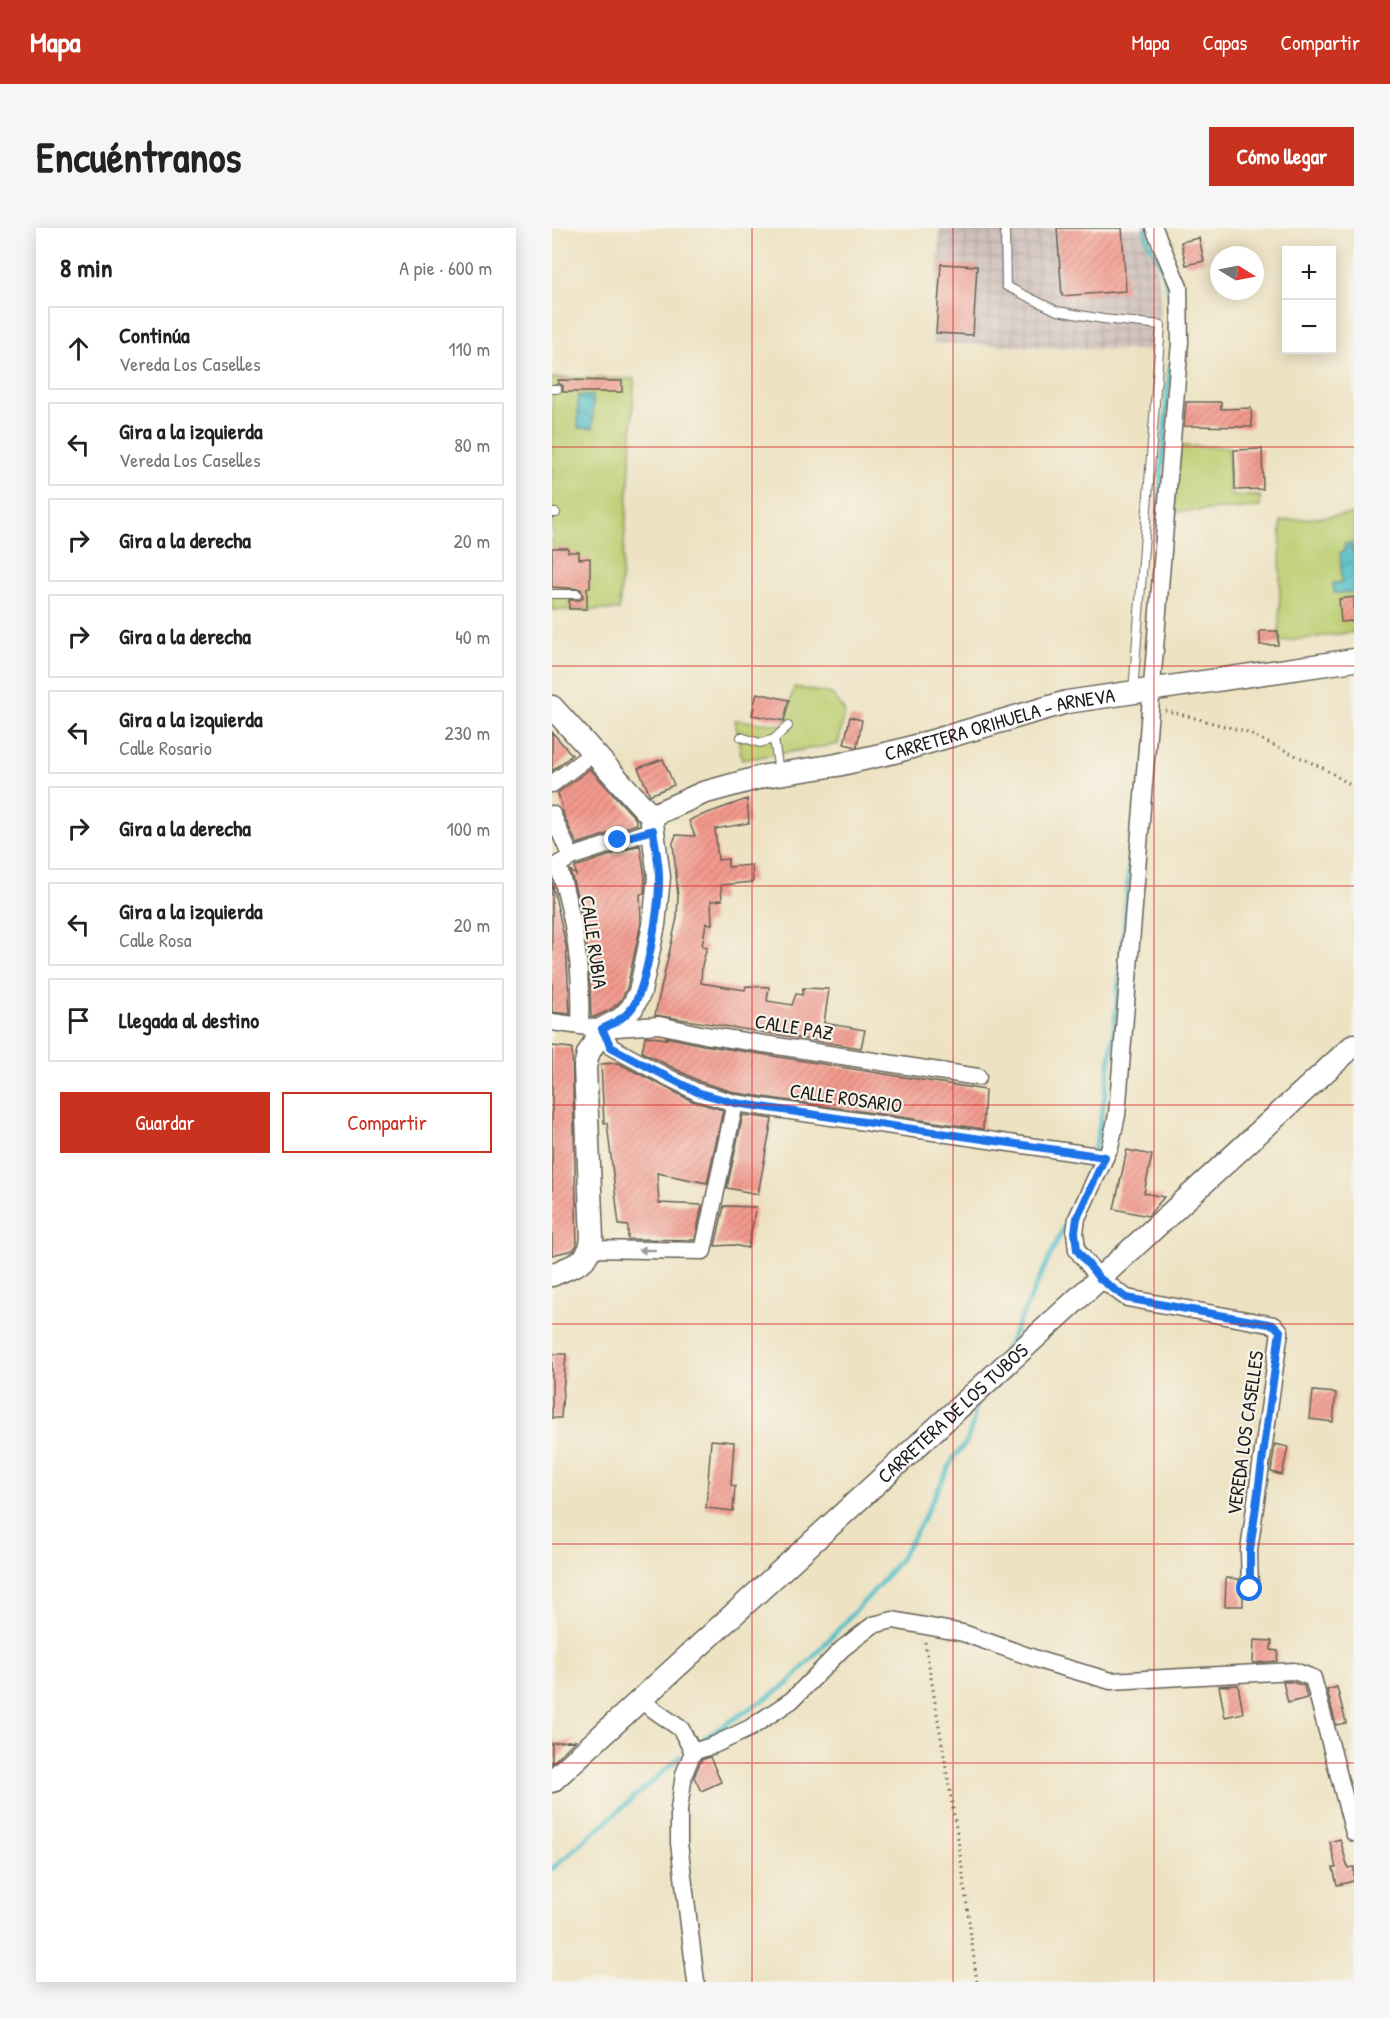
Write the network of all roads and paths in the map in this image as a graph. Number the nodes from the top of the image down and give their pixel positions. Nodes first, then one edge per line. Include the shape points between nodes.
1 (1005, 228) edge
2 (1154, 228) edge
3 (552, 594) edge
4 (577, 594) dead end
5 (1354, 660) edge
6 (1148, 690) junction
7 (552, 707) edge
8 (788, 726) dead end
9 (741, 737) dead end
10 (774, 739) junction
11 (593, 753) junction
12 (779, 773) junction
13 (552, 784) edge
14 (1354, 787) edge
15 (552, 814) edge
16 (652, 823) junction
17 (560, 863) edge
18 (552, 1022) edge
19 (591, 1028) junction
20 (1354, 1046) edge
21 (978, 1077) dead end
22 (735, 1103) junction
23 (1105, 1157) junction
24 (590, 1250) junction
25 (552, 1275) edge
26 (1099, 1278) junction
27 (1250, 1589) dead end
28 (923, 1625) junction
29 (640, 1700) junction
30 (693, 1752) junction
31 (552, 1781) edge
32 (1354, 1833) edge
33 (696, 1982) edge
34 (977, 1982) edge

1 - 6 lane via 1006,286 1057,311 1161,325
2 - 6 street via 1179,287 1180,342
3 - 4 lane
5 - 6 main road, CARRETERA ORIHUELA - ARNEVA
6 - 12 main road, CARRETERA ORIHUELA - ARNEVA via 1067,702 888,753
6 - 14 path via 1164,710 1243,731 1323,768
6 - 23 street via 1117,1115
7 - 11 main road
8 - 10 lane
9 - 10 lane via 760,743
10 - 12 lane
11 - 13 street
11 - 16 main road
12 - 16 main road, CARRETERA ORIHUELA - ARNEVA via 703,793
15 - 17 street, CALLE RUBIA
16 - 17 street
16 - 19 main road via 659,877 654,926 640,992 621,1019
17 - 19 street, CALLE RUBIA
18 - 19 street, CALLE PAZ
19 - 21 street, CALLE PAZ via 659,1025
19 - 22 street, CALLE ROSARIO via 611,1047 650,1068 697,1092
19 - 24 main road via 585,1067
20 - 26 main road, CARRETERA DE LOS TUBOS
22 - 23 street, CALLE ROSARIO
22 -> 24 street via 703,1251
23 - 26 street via 1077,1218 1075,1232 1077,1250
24 - 25 main road via 575,1265
26 - 27 street, VEREDA LOS CASELLES via 1126,1298 1274,1325 1280,1331 1250,1550
26 - 29 main road, CARRETERA DE LOS TUBOS
28 - 30 street via 893,1620 873,1625 842,1649 792,1700 750,1728
28 - 32 street via 963,1633 1111,1681 1294,1671 1313,1677
28 - 34 path
29 - 30 street via 681,1729
29 - 31 main road, CARRETERA DE LOS TUBOS
30 - 33 street via 684,1774 679,1809

